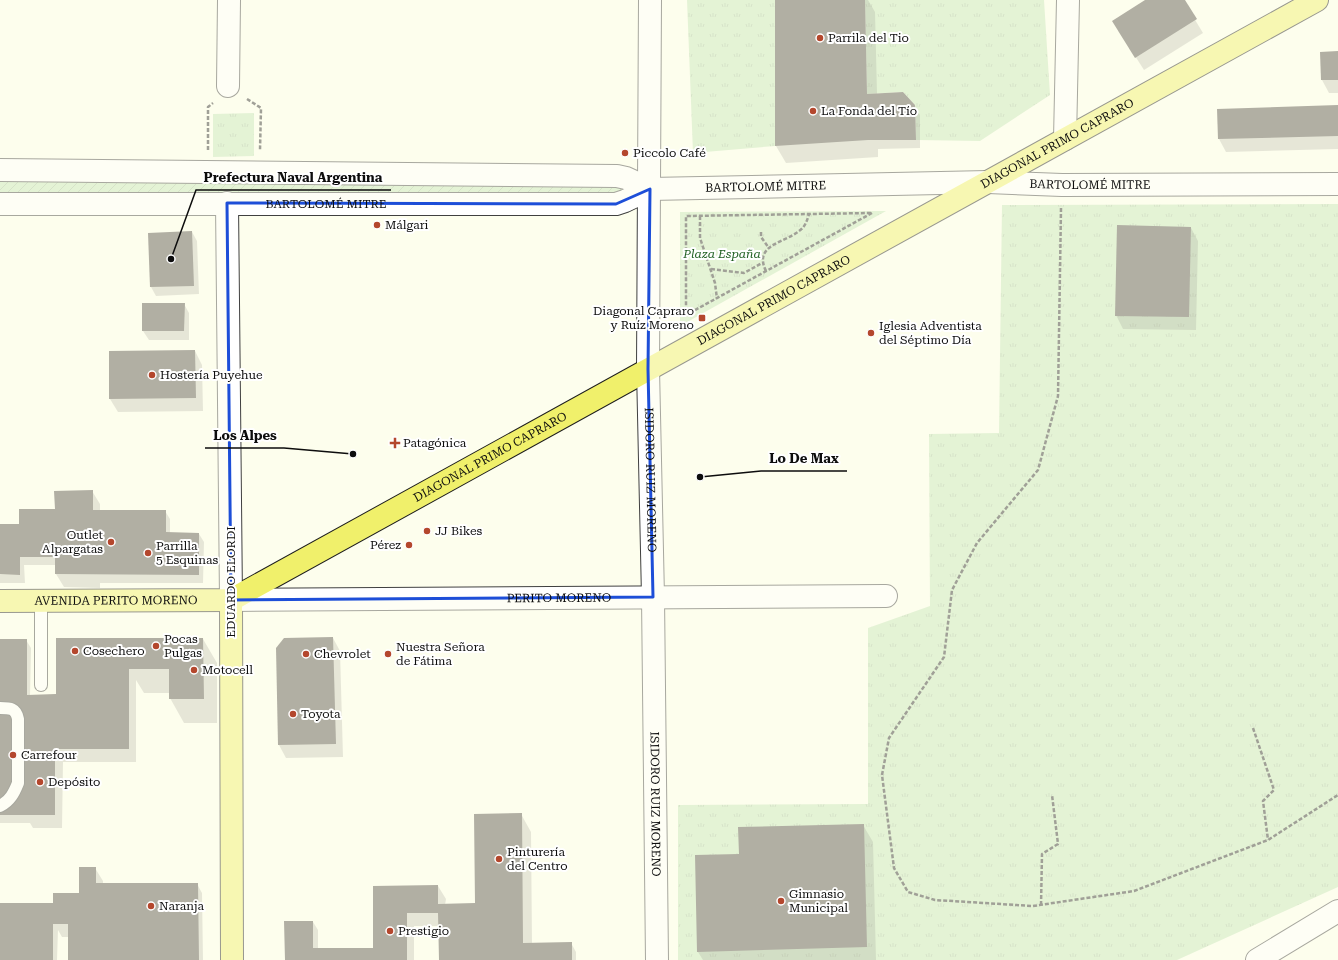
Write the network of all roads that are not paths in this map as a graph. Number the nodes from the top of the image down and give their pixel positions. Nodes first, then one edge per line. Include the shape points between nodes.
1 (229, 0) edge
2 (650, 0) edge
3 (1068, 0) edge
4 (1317, 0) edge
5 (228, 86) dead end
6 (1066, 139) junction
7 (0, 170) edge
8 (988, 182) junction
9 (1338, 184) edge
10 (650, 189) junction
11 (227, 203) junction
12 (0, 204) edge
13 (648, 370) junction
14 (886, 596) dead end
15 (653, 598) junction
16 (231, 600) junction
17 (0, 601) edge
18 (41, 601) junction
19 (41, 685) dead end
20 (0, 708) edge
21 (0, 806) edge
22 (1338, 911) edge
23 (232, 960) edge
24 (657, 960) edge
25 (1256, 960) edge

1 - 5 street
2 - 10 street, ISIDORO RUIZ MORENO
3 - 6 street
4 - 6 main road, DIAGONAL PRIMO CAPRARO
6 - 8 main road, DIAGONAL PRIMO CAPRARO
7 - 10 street, BARTOLOMÉ MITRE via 617,176
8 - 9 street, BARTOLOMÉ MITRE via 1062,185
8 - 10 street, BARTOLOMÉ MITRE
8 - 13 main road, DIAGONAL PRIMO CAPRARO
10 - 11 street, BARTOLOMÉ MITRE via 616,204
10 - 13 street, ISIDORO RUIZ MORENO
11 - 12 street, BARTOLOMÉ MITRE
11 - 16 street, EDUARDO ELORDI
13 - 15 street, ISIDORO RUIZ MORENO
13 - 16 main road, DIAGONAL PRIMO CAPRARO
14 - 15 street, PERITO MORENO
15 - 16 street, PERITO MORENO
15 - 24 street, ISIDORO RUIZ MORENO
16 - 18 main road, AVENIDA PERITO MORENO
16 - 23 main road, EDUARDO ELORDI
17 - 18 main road, AVENIDA PERITO MORENO
18 - 19 lane
20 - 21 lane via 10,708 17,714 18,783 9,801
22 - 25 street

